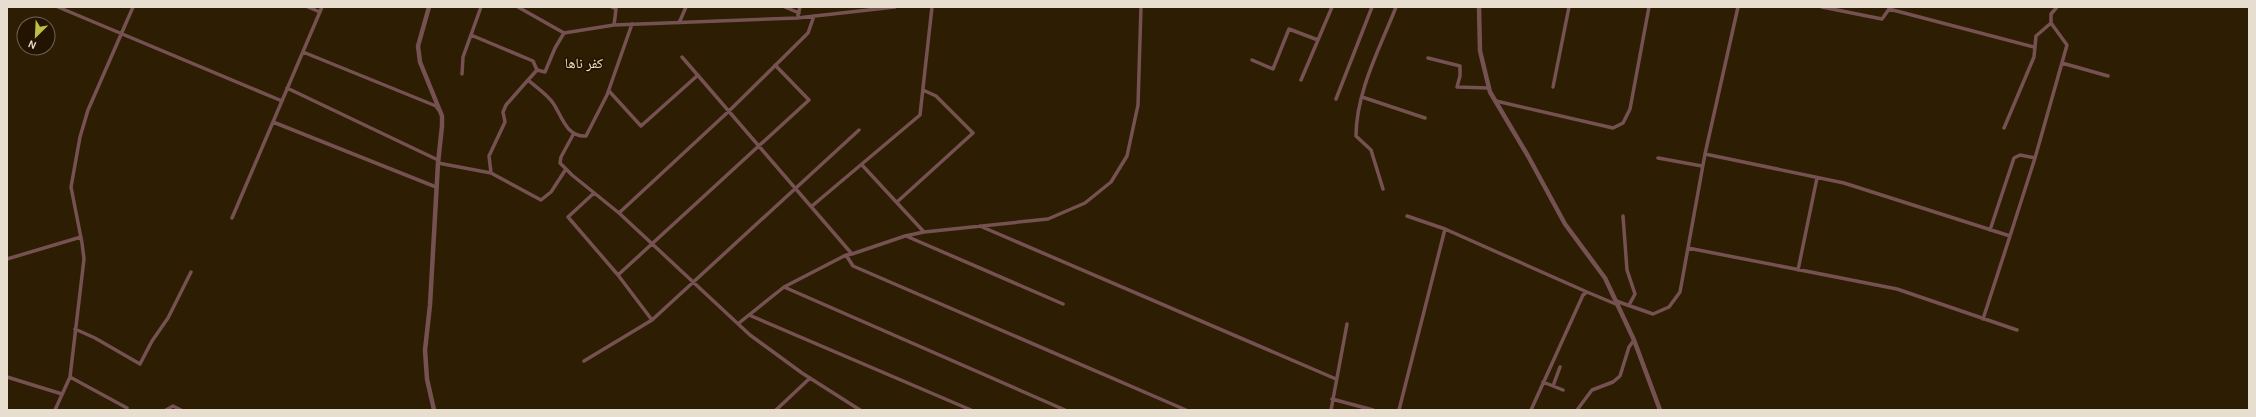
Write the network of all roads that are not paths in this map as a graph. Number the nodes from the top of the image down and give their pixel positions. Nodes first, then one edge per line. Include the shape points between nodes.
1 (58, 7) edge
2 (133, 7) edge
3 (308, 7) edge
4 (322, 7) edge
5 (429, 7) edge
6 (481, 7) edge
7 (518, 7) edge
8 (612, 7) edge
9 (686, 7) edge
10 (785, 7) edge
11 (800, 7) edge
12 (895, 7) edge
13 (932, 7) edge
14 (1141, 7) edge
15 (1332, 7) edge
16 (1372, 7) edge
17 (1396, 7) edge
18 (1479, 7) edge
19 (1569, 7) edge
20 (1649, 7) edge
21 (1738, 7) edge
22 (1822, 7) edge
23 (2057, 7) edge
24 (320, 12) junction
25 (799, 13) junction
26 (814, 16) junction
27 (796, 18) junction
28 (679, 23) junction
29 (2051, 23) junction
30 (632, 24) junction
31 (614, 25) junction
32 (564, 32) junction
33 (122, 34) junction
34 (470, 35) junction
35 (1318, 40) junction
36 (2034, 47) junction
37 (303, 52) junction
38 (682, 57) dead end
39 (1428, 58) dead end
40 (1252, 60) dead end
41 (2062, 63) junction
42 (775, 66) junction
43 (537, 70) junction
44 (462, 74) dead end
45 (698, 75) junction
46 (2108, 76) dead end
47 (528, 80) junction
48 (1301, 80) dead end
49 (1553, 87) dead end
50 (287, 88) junction
51 (1489, 88) junction
52 (923, 90) junction
53 (609, 91) junction
54 (1362, 97) junction
55 (1336, 99) dead end
56 (282, 101) junction
57 (1496, 101) junction
58 (728, 111) junction
59 (442, 116) junction
60 (1425, 118) dead end
61 (273, 122) junction
62 (2004, 128) dead end
63 (859, 130) dead end
64 (574, 133) junction
65 (760, 147) junction
66 (1705, 154) junction
67 (1658, 158) dead end
68 (2036, 158) junction
69 (438, 161) junction
70 (862, 165) junction
71 (1702, 166) junction
72 (566, 169) junction
73 (491, 173) junction
74 (1817, 178) junction
75 (436, 187) junction
76 (796, 188) junction
77 (1383, 189) dead end
78 (594, 193) junction
79 (897, 202) junction
80 (812, 206) junction
81 (619, 213) junction
82 (1407, 216) dead end
83 (1622, 216) dead end
84 (232, 218) dead end
85 (980, 226) junction
86 (1445, 229) junction
87 (1990, 230) junction
88 (924, 232) junction
89 (81, 236) junction
90 (905, 236) junction
91 (2010, 236) junction
92 (653, 244) junction
93 (1688, 248) junction
94 (852, 254) junction
95 (846, 255) junction
96 (7, 259) edge
97 (1798, 270) junction
98 (190, 272) dead end
99 (618, 274) junction
100 (694, 283) junction
101 (784, 287) junction
102 (1587, 292) junction
103 (1617, 303) junction
104 (1063, 304) dead end
105 (1629, 305) junction
106 (749, 315) junction
107 (1984, 319) junction
108 (652, 320) junction
109 (739, 323) junction
110 (1347, 324) dead end
111 (75, 329) junction
112 (2017, 330) dead end
113 (1634, 340) junction
114 (584, 361) dead end
115 (1560, 367) dead end
116 (7, 377) edge
117 (70, 377) junction
118 (810, 378) junction
119 (1336, 379) junction
120 (1543, 382) junction
121 (1554, 386) junction
122 (1564, 390) dead end
123 (62, 394) junction
124 (1332, 399) junction
125 (856, 406) junction
126 (127, 408) dead end
127 (55, 410) edge
128 (166, 410) edge
129 (181, 410) edge
130 (434, 410) edge
131 (776, 410) edge
132 (852, 410) edge
133 (860, 410) edge
134 (971, 410) edge
135 (1065, 410) edge
136 (1186, 410) edge
137 (1330, 410) edge
138 (1373, 410) edge
139 (1399, 410) edge
140 (1531, 410) edge
141 (1577, 410) edge
142 (1660, 410) edge

1 - 33 street
2 - 33 street
3 - 24 street
4 - 24 street
5 - 59 street via 418,46 420,62
6 - 34 street
7 - 32 street
8 - 31 street via 616,9
9 - 28 street
10 - 25 street
11 - 25 street
12 - 26 street
13 - 52 street
14 - 85 street via 1138,105 1127,156 1111,182 1085,204 1048,219
15 - 35 street
16 - 55 street
17 - 54 street
18 - 51 street via 1480,51
19 - 49 street
20 - 57 street via 1630,109 1623,123 1613,128
21 - 66 street
22 - 36 street via 1882,19 1889,9
23 - 29 street via 2052,14
24 - 37 street
25 - 27 street
26 - 27 street
26 - 42 street via 808,33
27 - 28 street
28 - 30 street
29 - 36 street via 2036,36
29 - 41 street via 2067,45
30 - 31 street
30 - 53 street
31 - 32 street
32 - 43 street via 545,72
33 - 56 street
33 - 89 street via 88,110 80,137 71,187
34 - 43 street via 533,60
34 - 44 street via 463,57
35 - 40 street via 1289,29 1273,69
35 - 48 street
36 - 62 street via 2034,57
37 - 50 street
37 - 59 street via 436,106
38 - 45 street
39 - 51 street via 1460,66 1457,87
41 - 46 street
41 - 68 street
42 - 58 street
42 - 65 street via 809,100
43 - 47 street
45 - 53 street via 641,126
45 - 58 street
47 - 64 street via 553,102 564,125
47 - 73 street via 503,112 505,122 489,156
50 - 56 street
50 - 69 street
51 - 57 street
52 - 70 street via 920,115
52 - 79 street via 936,96 973,133
53 - 64 street via 586,136
54 - 60 street
54 - 77 street via 1356,116 1356,136 1371,150
56 - 61 street
57 - 103 street via 1565,224 1605,278
58 - 65 street
58 - 81 street
59 - 69 street
61 - 75 street
61 - 84 street
63 - 76 street
64 - 72 street via 561,157 560,162
65 - 76 street
65 - 92 street
66 - 71 street
66 - 74 street
67 - 71 street
68 - 87 street via 2020,155 2014,158
68 - 91 street
69 - 73 street
69 - 75 street
70 - 79 street
70 - 80 street
71 - 93 street
72 - 73 street via 551,192 541,200
72 - 78 street
74 - 87 street via 1844,183
74 - 97 street
75 - 130 street via 425,350 427,378
76 - 80 street
76 - 100 street
78 - 81 street
78 - 99 street via 568,217
79 - 88 street
80 - 94 street
81 - 92 street
82 - 86 street
83 - 105 street via 1627,270 1635,294
85 - 88 street
85 - 119 street
86 - 102 street
86 - 139 street
87 - 91 street
88 - 90 street
89 - 96 street
89 - 111 street via 84,259
90 - 94 street
90 - 104 street
91 - 107 street
92 - 99 street
92 - 100 street
93 - 97 street
93 - 105 street via 1680,292 1669,307 1653,314
94 - 95 street
95 - 101 street
95 - 136 street via 853,266
97 - 107 street via 1897,289
98 - 111 street via 168,318 140,364
99 - 108 street
100 - 108 street
100 - 109 street
101 - 106 street
101 - 135 street
102 - 103 street
102 - 120 street via 1583,295
103 - 105 street
103 - 113 street
106 - 109 street
106 - 134 street
107 - 112 street
108 - 114 street
109 - 118 street via 750,335
110 - 119 street
111 - 117 street
113 - 141 street via 1629,347 1620,376 1613,382 1592,390
113 - 142 street
115 - 121 street
116 - 123 street
117 - 123 street
117 - 126 street
118 - 125 street
118 - 131 street
119 - 124 street
120 - 121 street
120 - 140 street
121 - 122 street
123 - 127 street
124 - 137 street
124 - 138 street
125 - 132 street
125 - 133 street
128 - 129 street via 173,406

